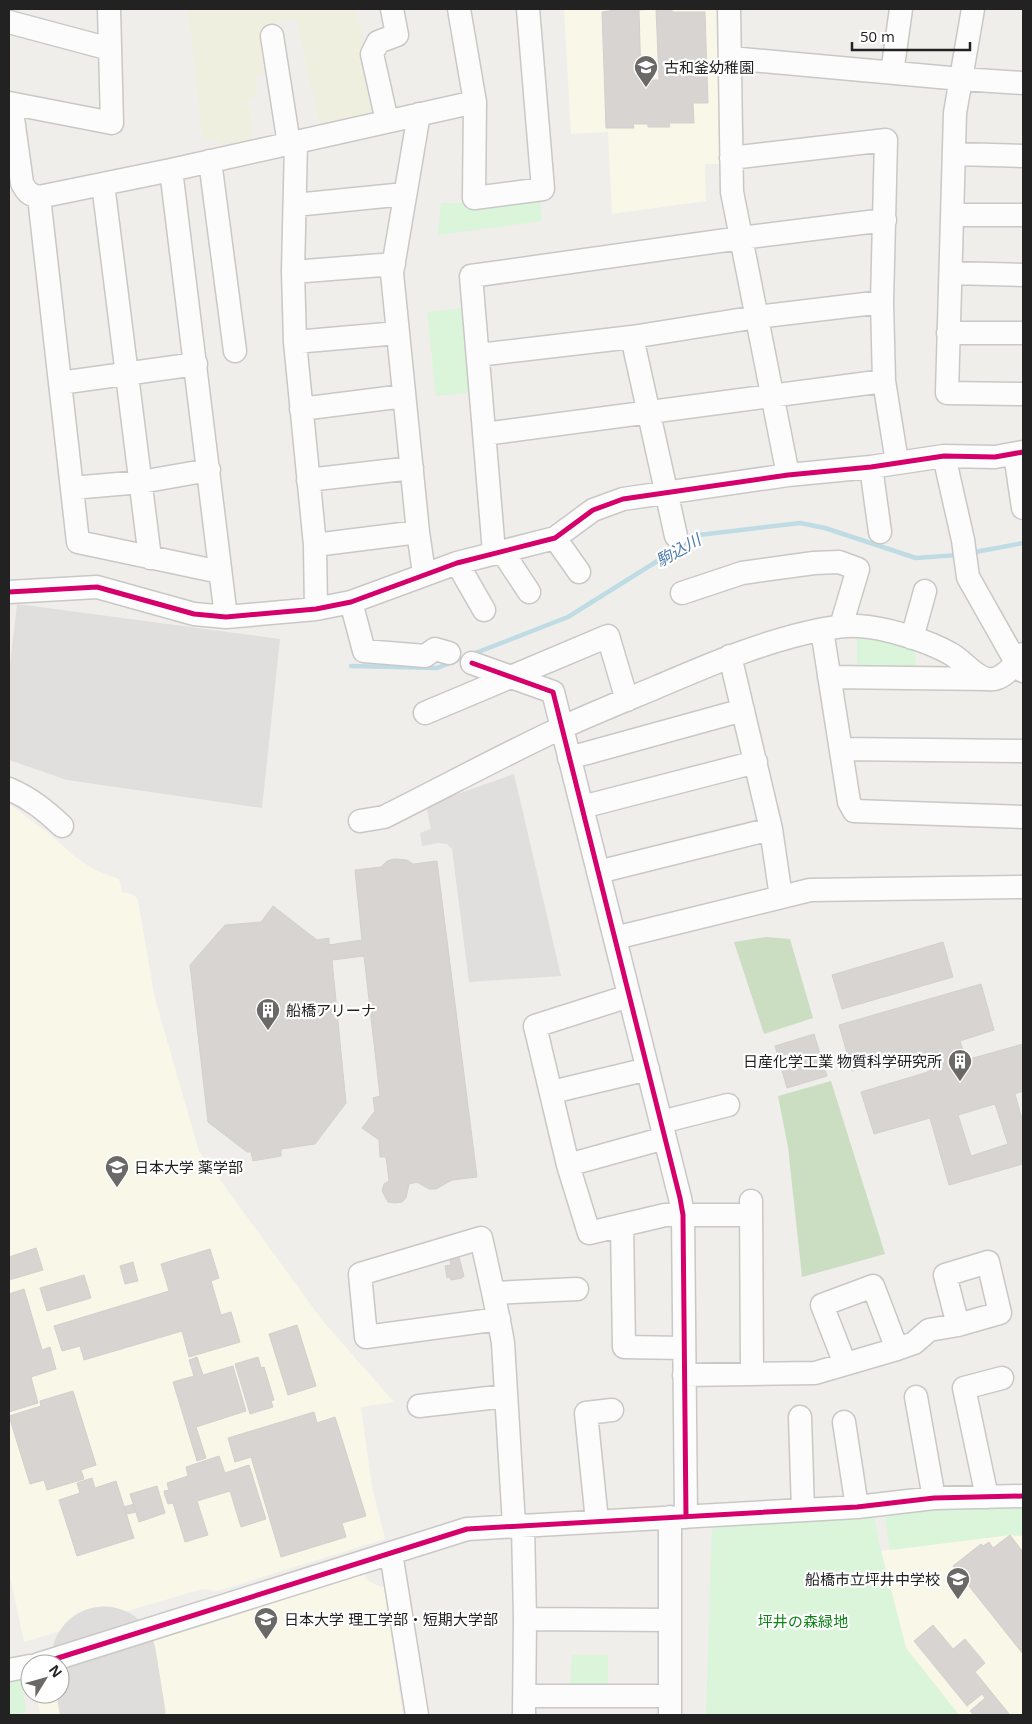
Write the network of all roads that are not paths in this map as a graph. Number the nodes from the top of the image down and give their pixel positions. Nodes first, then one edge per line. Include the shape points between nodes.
1 (109, 9) edge
2 (392, 9) edge
3 (459, 9) edge
4 (528, 9) edge
5 (729, 9) edge
6 (902, 9) edge
7 (973, 9) edge
8 (9, 22) edge
9 (272, 36) dead end
10 (110, 49) junction
11 (730, 58) junction
12 (892, 73) junction
13 (961, 79) junction
14 (1023, 83) edge
15 (475, 102) junction
16 (10, 104) edge
17 (419, 114) junction
18 (387, 121) junction
19 (293, 143) junction
20 (955, 154) junction
21 (1023, 156) edge
22 (731, 158) junction
23 (210, 161) junction
24 (171, 170) junction
25 (103, 184) junction
26 (23, 188) edge
27 (405, 194) junction
28 (295, 205) junction
29 (953, 214) junction
30 (1023, 215) edge
31 (885, 220) junction
32 (741, 238) junction
33 (394, 264) junction
34 (293, 272) junction
35 (951, 272) junction
36 (1023, 275) edge
37 (882, 302) junction
38 (757, 317) junction
39 (398, 333) junction
40 (948, 333) junction
41 (1023, 333) edge
42 (632, 337) junction
43 (295, 342) junction
44 (235, 351) dead end
45 (478, 355) junction
46 (196, 364) junction
47 (128, 374) junction
48 (884, 381) junction
49 (60, 383) junction
50 (1023, 394) edge
51 (404, 396) junction
52 (773, 396) junction
53 (301, 409) junction
54 (648, 412) junction
55 (484, 434) junction
56 (1019, 453) edge
57 (944, 456) junction
58 (897, 462) junction
59 (871, 467) junction
60 (412, 468) junction
61 (208, 470) junction
62 (788, 476) junction
63 (308, 480) junction
64 (141, 482) junction
65 (72, 488) junction
66 (667, 492) junction
67 (1023, 508) edge
68 (418, 532) junction
69 (880, 532) dead end
70 (676, 536) dead end
71 (554, 538) junction
72 (315, 545) junction
73 (498, 552) junction
74 (150, 558) junction
75 (457, 563) junction
76 (220, 572) junction
77 (579, 572) dead end
78 (424, 573) junction
79 (925, 591) dead end
80 (9, 592) edge
81 (529, 592) dead end
82 (682, 592) dead end
83 (350, 602) junction
84 (316, 610) junction
85 (484, 610) dead end
86 (226, 617) junction
87 (831, 628) junction
88 (912, 638) junction
89 (449, 653) dead end
90 (730, 656) junction
91 (472, 662) dead end
92 (1021, 662) edge
93 (511, 676) junction
94 (830, 677) junction
95 (988, 679) junction
96 (627, 700) junction
97 (743, 710) junction
98 (424, 713) dead end
99 (562, 728) junction
100 (841, 749) junction
101 (1023, 751) edge
102 (569, 758) junction
103 (756, 762) junction
104 (9, 789) edge
105 (582, 806) junction
106 (1023, 817) edge
107 (360, 821) dead end
108 (62, 826) dead end
109 (772, 829) junction
110 (598, 872) junction
111 (1023, 887) edge
112 (782, 897) junction
113 (615, 938) junction
114 (629, 996) junction
115 (648, 1069) junction
116 (552, 1092) junction
117 (728, 1105) dead end
118 (663, 1130) junction
119 (568, 1165) junction
120 (683, 1215) junction
121 (622, 1225) junction
122 (577, 1289) dead end
123 (494, 1293) junction
124 (499, 1319) junction
125 (958, 1325) dead end
126 (683, 1348) junction
127 (897, 1349) junction
128 (845, 1364) junction
129 (752, 1374) junction
130 (684, 1375) junction
131 (1002, 1378) dead end
132 (506, 1396) junction
133 (916, 1397) dead end
134 (419, 1406) dead end
135 (612, 1410) dead end
136 (800, 1417) dead end
137 (844, 1422) dead end
138 (1023, 1496) edge
139 (987, 1497) junction
140 (934, 1498) junction
141 (857, 1507) junction
142 (803, 1510) junction
143 (678, 1517) junction
144 (597, 1521) junction
145 (519, 1525) junction
146 (392, 1553) junction
147 (525, 1620) junction
148 (670, 1620) junction
149 (70, 1654) edge
150 (524, 1706) edge
151 (670, 1706) edge
152 (417, 1715) edge

1 - 10 street
2 - 18 street via 397,35 378,42 372,54
3 - 15 street
4 - 15 street via 543,189 474,198
5 - 11 street
6 - 12 street
7 - 13 street
8 - 10 street
9 - 19 street
10 - 16 street via 112,123
11 - 12 street
11 - 22 street
12 - 13 street
13 - 14 street
13 - 20 street via 955,113
15 - 17 street
16 - 26 street
17 - 18 street
17 - 27 street
18 - 19 street
19 - 23 street
19 - 28 street
20 - 21 street
20 - 29 street
22 - 31 street via 886,140
22 - 32 street via 732,192
23 - 24 street
23 - 44 street
24 - 25 street
24 - 46 street
25 - 26 street
25 - 47 street
26 - 49 street
27 - 28 street
27 - 33 street
28 - 34 street
29 - 30 street
29 - 35 street
31 - 32 street
31 - 37 street
32 - 38 street
32 - 45 street via 471,276
33 - 34 street
33 - 39 street via 392,273
34 - 43 street
35 - 36 street
35 - 40 street
37 - 38 street
37 - 48 street
38 - 42 street
38 - 52 street
39 - 43 street
39 - 51 street
40 - 41 street
40 - 50 street via 947,393
42 - 45 street
42 - 54 street
43 - 53 street
45 - 55 street
46 - 47 street
46 - 61 street
47 - 49 street
47 - 64 street
48 - 52 street
48 - 58 street
49 - 65 street
51 - 53 street
51 - 60 street
52 - 54 street
52 - 62 street
53 - 63 street
54 - 55 street
54 - 66 street
55 - 73 street
56 - 57 street via 995,457
56 - 67 street
57 - 58 street
57 - 92 street via 968,577
58 - 59 street
59 - 62 street
59 - 69 street
60 - 63 street
60 - 68 street
61 - 64 street
61 - 76 street
62 - 66 street
63 - 72 street
64 - 65 street
64 - 74 street
65 - 74 street via 78,542
66 - 70 street
66 - 71 street via 623,499 593,510
68 - 72 street
68 - 78 street
71 - 73 street
71 - 77 street
72 - 84 street
73 - 75 street
73 - 81 street
74 - 76 street
75 - 78 street
75 - 85 street
76 - 86 street
78 - 83 street
79 - 88 street
80 - 86 street via 97,587 194,614
82 - 87 street via 742,574 839,562 858,569
83 - 84 street
83 - 89 street via 364,651 425,656 435,649
84 - 86 street
87 - 88 street via 859,626
87 - 90 street via 789,637
87 - 94 street
88 - 95 street via 951,654
90 - 96 street
90 - 97 street
91 - 93 street
92 - 95 street via 1001,677
93 - 96 street via 608,636
93 - 98 street
93 - 99 street via 553,692
94 - 95 street
94 - 100 street
96 - 99 street
97 - 102 street
97 - 103 street
99 - 102 street
99 - 107 street via 384,817
100 - 101 street
100 - 106 street via 849,802 854,811
102 - 105 street
103 - 105 street
103 - 109 street
104 - 108 street via 40,806
105 - 110 street
109 - 110 street
109 - 112 street
110 - 113 street
111 - 112 street via 810,890
112 - 113 street
113 - 114 street
114 - 115 street
114 - 116 street via 535,1026
115 - 116 street
115 - 118 street
116 - 119 street
117 - 118 street
118 - 119 street
118 - 120 street
119 - 121 street via 589,1233
120 - 121 street via 665,1214
120 - 126 street
120 - 129 street via 751,1208
121 - 126 street via 624,1348
122 - 123 street
123 - 124 street
123 - 124 street via 481,1238 360,1274 366,1337
124 - 132 street
125 - 127 street via 929,1330 914,1343
126 - 130 street
127 - 128 street
127 - 128 street via 873,1286 822,1304
128 - 129 street via 815,1373
129 - 130 street
130 - 143 street
131 - 139 street via 964,1388
132 - 134 street
132 - 145 street
133 - 140 street
135 - 144 street via 586,1413
136 - 142 street
137 - 141 street
138 - 139 street
139 - 140 street
140 - 141 street
141 - 142 street
142 - 143 street
143 - 144 street
143 - 148 street
144 - 145 street
145 - 146 street via 467,1528
145 - 147 street
146 - 149 street
146 - 152 street
147 - 148 street
147 - 150 street
148 - 151 street
150 - 151 street

